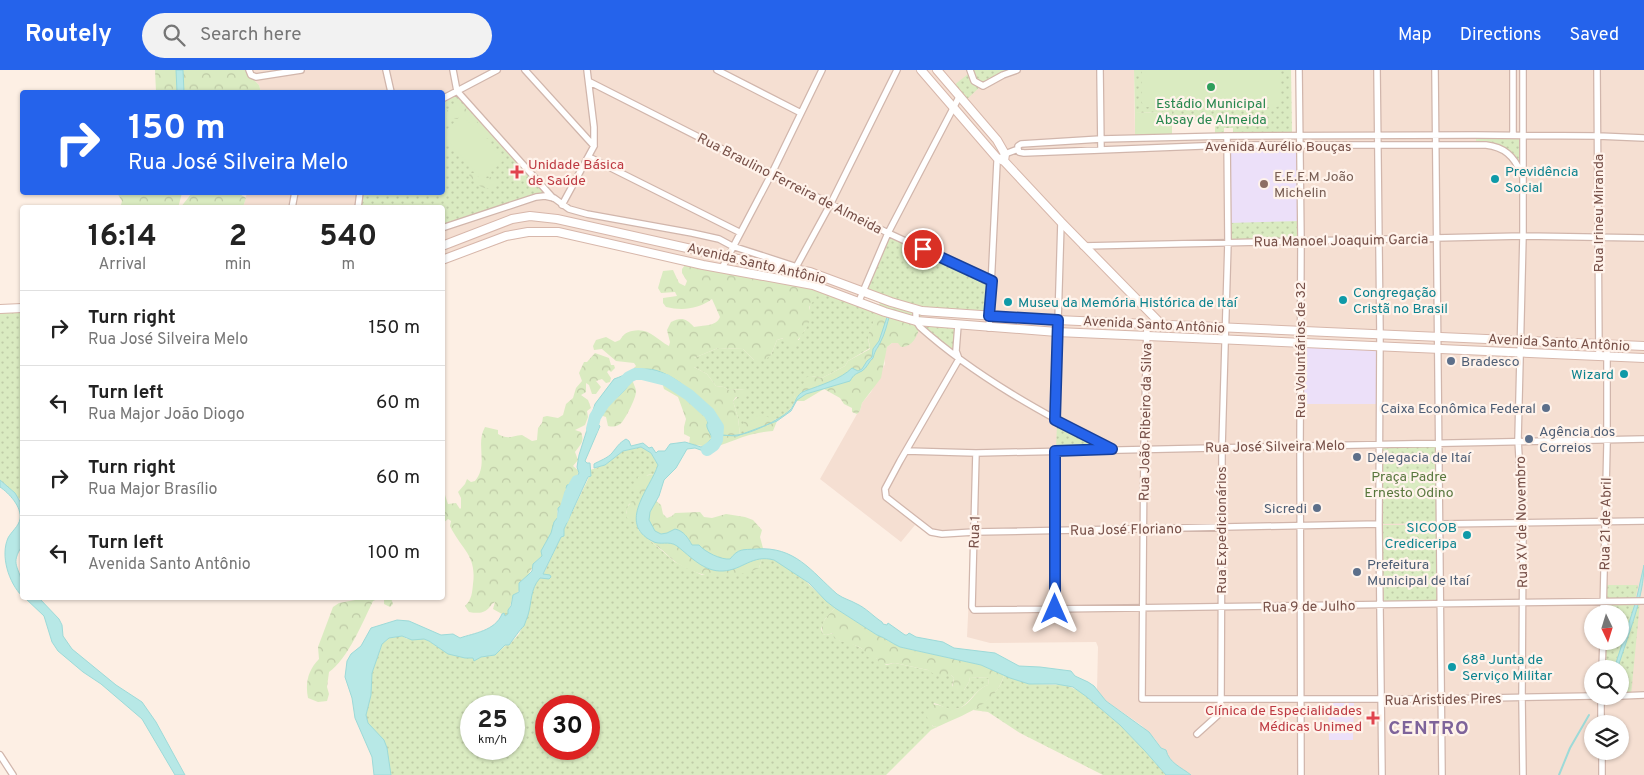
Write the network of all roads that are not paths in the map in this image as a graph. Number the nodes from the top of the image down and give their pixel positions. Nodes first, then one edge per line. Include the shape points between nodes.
1 (249, 70) edge
2 (302, 70) edge
3 (386, 70) edge
4 (452, 70) edge
5 (497, 70) edge
6 (525, 70) edge
7 (587, 70) edge
8 (717, 70) edge
9 (822, 70) edge
10 (897, 70) edge
11 (921, 70) edge
12 (937, 70) edge
13 (970, 70) edge
14 (1017, 70) edge
15 (1100, 70) edge
16 (1299, 70) edge
17 (1376, 70) edge
18 (1435, 70) edge
19 (1513, 70) edge
20 (1523, 70) edge
21 (1597, 70) edge
22 (590, 82) junction
23 (391, 90) edge
24 (457, 91) junction
25 (445, 97) edge
26 (959, 97) junction
27 (952, 108) junction
28 (800, 113) junction
29 (1300, 135) junction
30 (1378, 135) junction
31 (1406, 135) junction
32 (1435, 135) junction
33 (1475, 135) junction
34 (1513, 135) junction
35 (1523, 135) junction
36 (1227, 136) junction
37 (1598, 136) junction
38 (1644, 138) edge
39 (1101, 139) junction
40 (1227, 145) junction
41 (1300, 145) junction
42 (1378, 145) junction
43 (1406, 145) junction
44 (1435, 145) junction
45 (1475, 145) junction
46 (594, 146) junction
47 (1101, 149) junction
48 (1018, 150) junction
49 (589, 157) junction
50 (1002, 158) junction
51 (772, 173) junction
52 (1522, 178) junction
53 (554, 198) junction
54 (831, 203) junction
55 (562, 205) junction
56 (1060, 222) junction
57 (445, 227) edge
58 (739, 232) junction
59 (888, 232) junction
60 (1522, 236) junction
61 (1599, 237) junction
62 (1436, 238) junction
63 (1644, 238) edge
64 (1379, 240) junction
65 (1301, 241) junction
66 (1228, 242) junction
67 (445, 245) edge
68 (732, 246) junction
69 (1083, 246) junction
70 (727, 257) junction
71 (445, 259) edge
72 (722, 268) junction
73 (795, 268) junction
74 (789, 280) junction
75 (992, 281) junction
76 (863, 291) junction
77 (859, 302) junction
78 (20, 308) edge
79 (0, 309) edge
80 (916, 310) junction
81 (989, 316) junction
82 (1058, 320) junction
83 (916, 321) junction
84 (1147, 324) junction
85 (1162, 325) junction
86 (958, 326) junction
87 (989, 328) junction
88 (1225, 328) junction
89 (1300, 331) junction
90 (1057, 332) junction
91 (1380, 334) junction
92 (1146, 336) junction
93 (1162, 337) junction
94 (1438, 337) junction
95 (1225, 339) junction
96 (1520, 341) junction
97 (1300, 342) junction
98 (1603, 345) junction
99 (1380, 346) junction
100 (1644, 346) edge
101 (1438, 348) junction
102 (1520, 352) junction
103 (1603, 356) junction
104 (1644, 358) edge
105 (960, 359) junction
106 (1055, 420) junction
107 (1644, 438) edge
108 (1607, 439) junction
109 (1518, 440) junction
110 (1439, 443) junction
111 (1379, 444) junction
112 (1300, 446) junction
113 (1222, 447) junction
114 (1112, 449) junction
115 (1144, 449) junction
116 (906, 451) junction
117 (1055, 451) junction
118 (976, 453) junction
119 (1644, 521) edge
120 (1605, 522) junction
121 (1523, 523) junction
122 (1379, 524) junction
123 (1440, 524) junction
124 (1300, 526) junction
125 (1221, 528) junction
126 (1144, 529) junction
127 (1054, 530) junction
128 (974, 532) junction
129 (1604, 601) junction
130 (1639, 601) edge
131 (1522, 603) junction
132 (1381, 605) junction
133 (1440, 605) junction
134 (1604, 605) edge
135 (1300, 606) junction
136 (1221, 607) junction
137 (1143, 608) junction
138 (1055, 609) junction
139 (974, 610) joint
140 (1644, 695) edge
141 (1584, 696) edge
142 (1629, 696) edge
143 (1522, 698) junction
144 (1142, 699) joint
145 (1382, 699) junction
146 (1441, 699) junction
147 (1221, 700) junction
148 (1301, 700) junction
149 (1197, 734) dead end
150 (0, 755) edge
151 (1602, 760) edge
152 (12, 775) edge
153 (1301, 775) edge
154 (1382, 775) edge
155 (1442, 775) edge
156 (1523, 775) edge
157 (1602, 775) edge

1 - 2 street via 256,77
3 - 23 street
4 - 24 street
5 - 24 street
6 - 46 street
7 - 22 street
8 - 28 street
9 - 28 street
10 - 54 street
11 - 27 street
12 - 26 street
13 - 14 street via 974,81 983,86
15 - 39 street
16 - 29 street, Rua Voluntários de 32
17 - 30 street
18 - 32 street
19 - 34 street
20 - 35 street, Rua XV de Novembro
21 - 37 street, Rua Irineu Miranda
22 - 46 street
22 - 51 street, Rua Braulino Ferreira de Almeida
24 - 25 street
24 - 53 street
26 - 27 street
26 - 50 street via 997,140
27 - 50 street
27 - 59 street
28 - 51 street
29 - 30 street, Avenida Aurélio Bouças
29 - 36 street, Avenida Aurélio Bouças
29 - 41 street, Rua Voluntários de 32
30 - 31 street, Avenida Aurélio Bouças
30 - 42 street
31 - 32 street, Avenida Aurélio Bouças
31 - 43 street
32 - 33 street, Avenida Aurélio Bouças
32 - 44 street
33 - 34 street, Avenida Aurélio Bouças
33 - 45 street
34 - 35 street, Avenida Aurélio Bouças
35 - 37 street, Avenida Aurélio Bouças
35 - 52 street, Rua XV de Novembro
36 - 39 street, Avenida Aurélio Bouças
36 - 40 street, Rua Expedicionários
37 - 38 street, Avenida Aurélio Bouças
37 - 61 street, Rua Irineu Miranda
39 - 47 street
39 - 48 street, Avenida Aurélio Bouças via 1021,144
40 - 41 street, Avenida Aurélio Bouças
40 - 47 street, Avenida Aurélio Bouças
40 - 66 street, Rua Expedicionários
41 - 42 street, Avenida Aurélio Bouças
41 - 65 street, Rua Voluntários de 32
42 - 43 street, Avenida Aurélio Bouças
42 - 64 street
43 - 44 street, Avenida Aurélio Bouças
44 - 45 street, Avenida Aurélio Bouças
44 - 62 street
45 - 52 street, Avenida Aurélio Bouças via 1504,150 1514,160
46 - 49 street
47 - 48 street, Avenida Aurélio Bouças via 1024,153
48 - 50 street, Avenida Aurélio Bouças
49 - 55 street
49 - 58 street
50 - 56 street
50 - 75 street via 996,164
51 - 54 street, Rua Braulino Ferreira de Almeida
51 - 58 street
52 - 60 street, Rua XV de Novembro
53 - 55 street
53 - 57 street via 536,197
54 - 59 street, Rua Braulino Ferreira de Almeida
54 - 73 street
55 - 68 street via 587,214 707,236
56 - 69 street
56 - 82 street
58 - 68 street
59 - 75 street, Rua Braulino Ferreira de Almeida
59 - 76 street
60 - 61 street, Rua Manoel Joaquim Garcia
60 - 62 street, Rua Manoel Joaquim Garcia
60 - 96 street, Rua XV de Novembro
61 - 63 street, Rua Manoel Joaquim Garcia
61 - 98 street, Rua Irineu Miranda
62 - 64 street, Rua Manoel Joaquim Garcia
62 - 94 street
64 - 65 street, Rua Manoel Joaquim Garcia
64 - 91 street
65 - 66 street, Rua Manoel Joaquim Garcia
65 - 89 street, Rua Voluntários de 32
66 - 69 street, Rua Manoel Joaquim Garcia
66 - 88 street, Rua Expedicionários
67 - 70 street, Avenida Santo Antônio via 530,216
68 - 70 street
68 - 73 street
69 - 85 street
70 - 72 street
70 - 73 street, Avenida Santo Antônio
71 - 72 street, Avenida Santo Antônio via 506,236 544,231
72 - 74 street, Avenida Santo Antônio
73 - 74 street
73 - 76 street, Avenida Santo Antônio
74 - 77 street, Avenida Santo Antônio
75 - 81 street
76 - 77 street
76 - 80 street, Avenida Santo Antônio
77 - 83 street, Avenida Santo Antônio
78 - 79 street
80 - 81 street, Avenida Santo Antônio
80 - 83 street
81 - 82 street, Avenida Santo Antônio
81 - 87 street
82 - 84 street, Avenida Santo Antônio
82 - 90 street
83 - 86 street, Avenida Santo Antônio
83 - 105 street
84 - 85 street, Avenida Santo Antônio
84 - 92 street, Rua João Ribeiro da Silva
85 - 88 street, Avenida Santo Antônio
85 - 93 street
86 - 87 street, Avenida Santo Antônio
86 - 105 street via 956,351
87 - 90 street, Avenida Santo Antônio
88 - 89 street, Avenida Santo Antônio
88 - 95 street, Rua Expedicionários
89 - 91 street, Avenida Santo Antônio
89 - 97 street, Rua Voluntários de 32
90 - 92 street, Avenida Santo Antônio
90 - 106 street
91 - 94 street, Avenida Santo Antônio
91 - 99 street
92 - 93 street, Avenida Santo Antônio
92 - 115 street, Rua João Ribeiro da Silva
93 - 95 street, Avenida Santo Antônio
94 - 96 street, Avenida Santo Antônio
94 - 101 street
95 - 97 street, Avenida Santo Antônio
95 - 113 street, Rua Expedicionários
96 - 98 street, Avenida Santo Antônio
96 - 102 street, Rua XV de Novembro
97 - 99 street, Avenida Santo Antônio
97 - 112 street, Rua Voluntários de 32
98 - 100 street, Avenida Santo Antônio
98 - 103 street, Rua 21 de Abril
99 - 101 street, Avenida Santo Antônio
99 - 111 street
101 - 102 street, Avenida Santo Antônio
101 - 110 street
102 - 103 street, Avenida Santo Antônio
102 - 109 street, Rua XV de Novembro
103 - 104 street, Avenida Santo Antônio
103 - 108 street, Rua 21 de Abril
105 - 106 street
105 - 116 street
106 - 114 street
107 - 108 street, Rua José Silveira Melo
108 - 109 street, Rua José Silveira Melo
108 - 120 street, Rua 21 de Abril
109 - 110 street, Rua José Silveira Melo
109 - 121 street, Rua XV de Novembro
110 - 111 street, Rua José Silveira Melo
110 - 123 street
111 - 112 street, Rua José Silveira Melo
111 - 122 street
112 - 113 street, Rua José Silveira Melo
112 - 124 street, Rua Voluntários de 32
113 - 115 street, Rua José Silveira Melo
113 - 125 street, Rua Expedicionários
114 - 115 street, Rua José Silveira Melo
114 - 117 street, Rua José Silveira Melo
115 - 126 street, Rua João Ribeiro da Silva
116 - 118 street, Rua José Silveira Melo
116 - 128 street, Rua José Floriano via 885,489 886,497 931,532
117 - 118 street, Rua José Silveira Melo
117 - 127 street
118 - 128 street, Rua 1
119 - 120 street
120 - 121 street
120 - 129 street, Rua 21 de Abril
121 - 123 street
121 - 131 street, Rua XV de Novembro
122 - 124 street, Rua José Floriano
122 - 132 street
123 - 133 street
124 - 125 street, Rua José Floriano
124 - 135 street, Rua Voluntários de 32
125 - 126 street, Rua José Floriano
125 - 136 street, Rua Expedicionários
126 - 127 street, Rua José Floriano
126 - 137 street, Rua João Ribeiro da Silva
127 - 128 street, Rua José Floriano
127 - 138 street
128 - 139 street, Rua 1
129 - 130 street, Rua 9 de Julho
129 - 131 street, Rua 9 de Julho
129 - 134 street, Rua 21 de Abril
131 - 133 street, Rua 9 de Julho
131 - 143 street, Rua XV de Novembro
132 - 133 street, Rua 9 de Julho
132 - 135 street, Rua 9 de Julho
132 - 145 street
133 - 146 street
135 - 136 street, Rua 9 de Julho
135 - 148 street, Rua Voluntários de 32
136 - 137 street, Rua 9 de Julho
136 - 147 street, Rua Expedicionários
137 - 138 street, Rua 9 de Julho
137 - 144 street, Rua João Ribeiro da Silva
138 - 139 street, Rua 9 de Julho
140 - 142 street
141 - 143 street, Rua Aristides Pires
143 - 146 street, Rua Aristides Pires
143 - 156 street, Rua XV de Novembro
144 - 147 street, Rua Aristides Pires
145 - 146 street, Rua Aristides Pires
145 - 148 street, Rua Aristides Pires
145 - 154 street
146 - 155 street
147 - 148 street, Rua Aristides Pires
147 - 149 street, Rua Expedicionários via 1217,716
148 - 153 street, Rua Voluntários de 32
150 - 152 street
151 - 157 street

